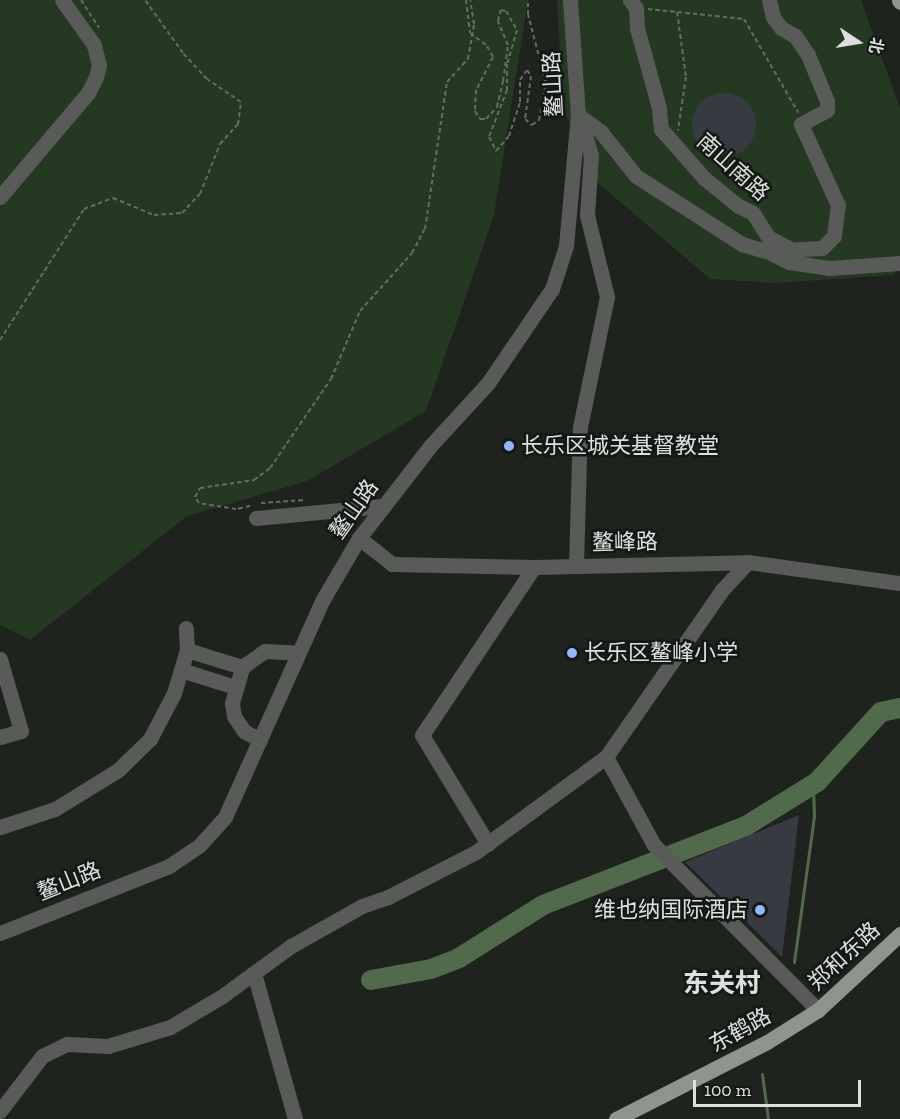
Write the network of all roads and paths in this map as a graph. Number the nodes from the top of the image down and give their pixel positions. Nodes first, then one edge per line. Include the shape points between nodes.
1 (62, 0) edge
2 (145, 0) edge
3 (466, 0) edge
4 (470, 0) edge
5 (528, 0) edge
6 (570, 0) edge
7 (770, 0) edge
8 (633, 4) edge
9 (677, 12) junction
10 (472, 38) junction
11 (578, 115) junction
12 (803, 122) junction
13 (674, 144) junction
14 (0, 197) edge
15 (765, 251) junction
16 (796, 251) junction
17 (900, 263) edge
18 (0, 340) edge
19 (382, 506) junction
20 (318, 513) junction
21 (256, 518) dead end
22 (359, 538) junction
23 (748, 562) junction
24 (576, 566) junction
25 (534, 567) junction
26 (900, 583) edge
27 (186, 628) dead end
28 (187, 650) junction
29 (298, 653) junction
30 (0, 659) edge
31 (242, 668) junction
32 (181, 670) junction
33 (235, 687) junction
34 (0, 737) edge
35 (260, 740) junction
36 (606, 757) junction
37 (0, 827) edge
38 (488, 844) junction
39 (0, 933) edge
40 (900, 934) edge
41 (254, 973) junction
42 (818, 1010) junction
43 (0, 1111) edge
44 (295, 1119) edge
45 (616, 1119) edge

1 - 14 street via 94,45 99,65 96,76 88,93
2 - 18 path via 207,79 241,102 238,124 220,144 200,194 182,213 154,214 113,198 84,209
3 - 10 path
4 - 10 path
5 - 10 path via 528,15 545,78 540,115 535,125 525,119 531,76 525,71 509,136 498,150 491,148 489,137 507,90 507,64 518,30 506,11 501,10 498,21 508,49 499,102 486,119 476,115 475,97 492,54 484,43
6 - 11 street, 鳌山路
7 - 12 street via 773,17 781,28 795,36 808,55 827,101 827,110
8 - 9 path
8 - 13 street, 南山南路 via 660,108 661,129
9 - 12 path via 744,19
9 - 13 path via 686,77
10 - 20 path via 468,59 447,82 425,229 412,253 360,311 331,379 270,468 254,480 200,488 195,497 199,502 236,509 280,499 304,499
11 - 15 street via 601,132 636,176 742,244
11 - 19 street, 鳌山路 via 566,246 552,289 488,383
11 - 24 street via 591,155 587,215 607,297 580,427
12 - 16 street via 802,131 832,189 839,217 834,236 822,248
13 - 16 street, 南山南路 via 704,178 753,213 768,237
15 - 16 street
15 - 17 street via 789,262 829,268
19 - 20 street
19 - 22 street, 鳌山路
20 - 21 street
22 - 25 street, 鳌峰路 via 392,564
22 - 29 street, 鳌山路 via 322,601
23 - 24 street, 鳌峰路
23 - 26 street, 鳌峰路
23 - 36 street via 722,590
24 - 25 street, 鳌峰路
25 - 38 street via 422,735
27 - 28 street
28 - 31 street
28 - 32 street
29 - 31 street via 265,651
29 - 35 street, 鳌山路
30 - 34 street via 21,731
31 - 33 street
32 - 33 street
32 - 37 street via 174,693 150,739 118,770 55,809
33 - 35 street via 234,716 244,731
35 - 39 street, 鳌山路 via 225,817 199,846 169,866
36 - 38 street
36 - 42 street via 654,845
38 - 41 street via 388,897 362,906 291,946
40 - 42 main road, 郑和东路
41 - 43 street via 170,1027 108,1046 67,1044 42,1056
41 - 44 street
42 - 45 main road, 东鹤路 via 755,1049

